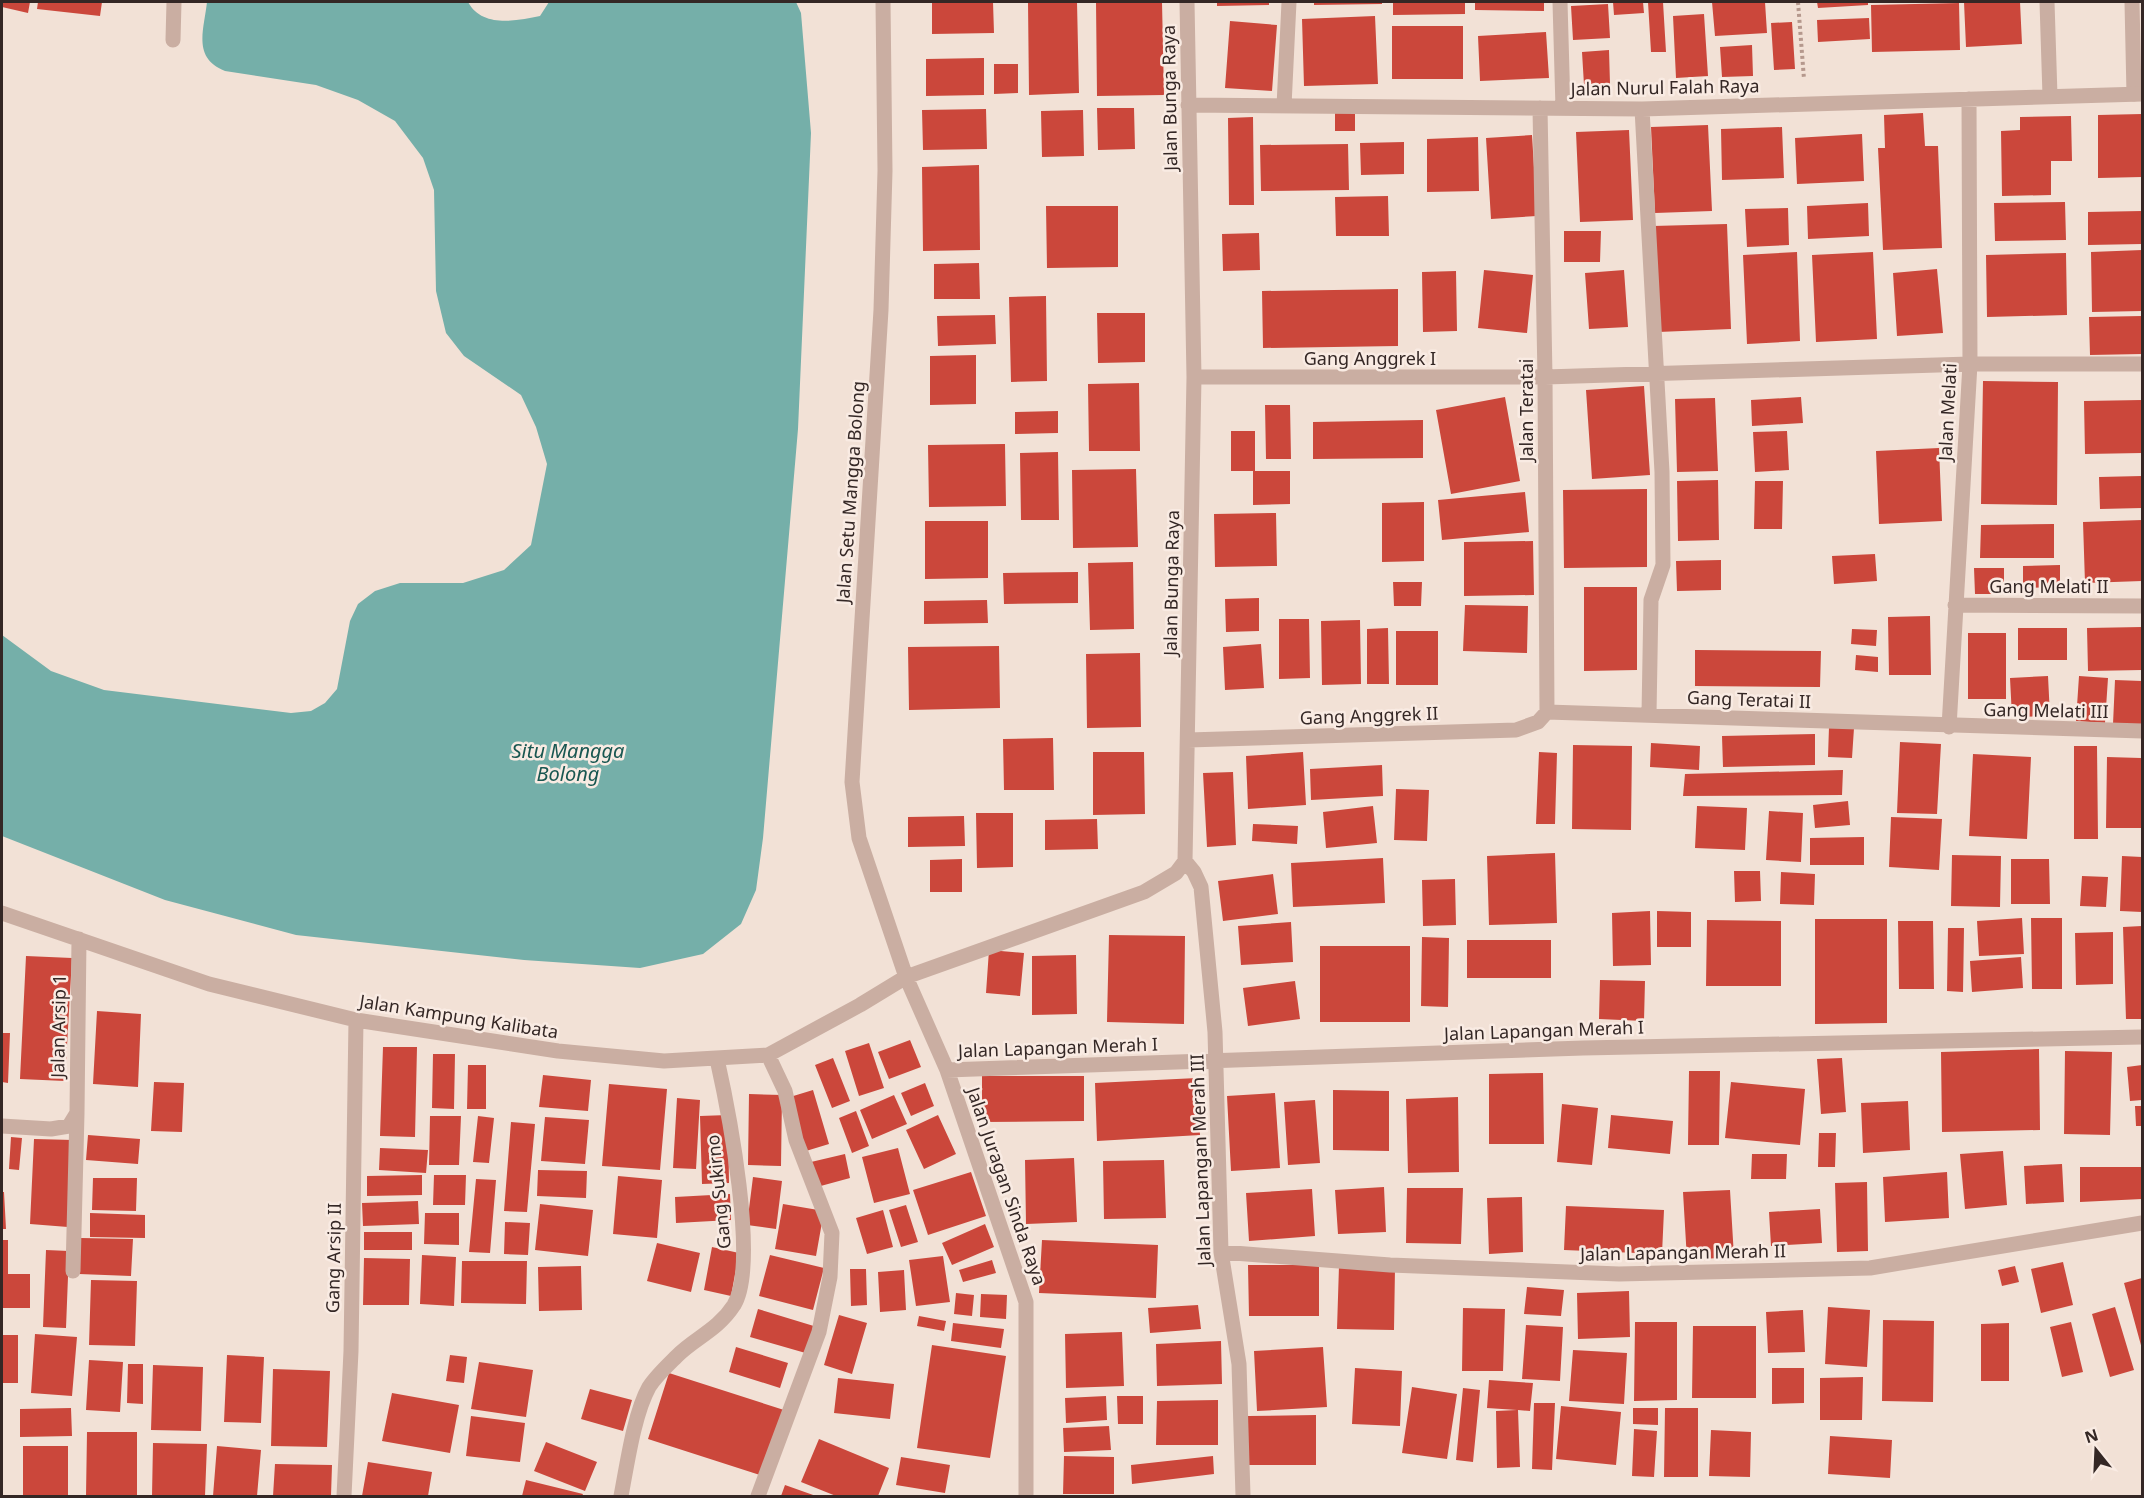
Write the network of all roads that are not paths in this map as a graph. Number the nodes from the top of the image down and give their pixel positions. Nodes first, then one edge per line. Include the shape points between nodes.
1 (174, 2) edge
2 (883, 2) edge
3 (1187, 2) edge
4 (1289, 2) edge
5 (1560, 2) edge
6 (2047, 2) edge
7 (2132, 2) edge
8 (173, 40) dead end
9 (2138, 94) edge
10 (2050, 96) junction
11 (1969, 99) junction
12 (1188, 105) junction
13 (1284, 106) junction
14 (1540, 108) junction
15 (1563, 108) junction
16 (1642, 109) junction
17 (1970, 364) junction
18 (2142, 364) edge
19 (1655, 375) junction
20 (1194, 377) junction
21 (1545, 378) junction
22 (1955, 605) junction
23 (2142, 606) edge
24 (1547, 712) junction
25 (1649, 714) junction
26 (1949, 727) junction
27 (2142, 732) edge
28 (1188, 740) junction
29 (1185, 861) junction
30 (2, 913) edge
31 (79, 939) junction
32 (906, 977) junction
33 (356, 1020) junction
34 (2142, 1037) edge
35 (768, 1055) junction
36 (717, 1059) junction
37 (1215, 1060) junction
38 (947, 1070) junction
39 (77, 1113) junction
40 (2, 1126) edge
41 (2142, 1223) edge
42 (1221, 1252) junction
43 (73, 1271) dead end
44 (344, 1497) edge
45 (621, 1497) edge
46 (758, 1497) edge
47 (1026, 1497) edge
48 (1243, 1497) edge

1 - 8 street
2 - 32 street, Jalan Setu Mangga Bolong via 885,171 881,310 852,782 859,838
3 - 12 street, Jalan Bunga Raya
4 - 13 street
5 - 15 street
6 - 10 street
7 - 9 street
9 - 10 street, Jalan Nurul Falah Raya
10 - 11 street, Jalan Nurul Falah Raya
11 - 16 street, Jalan Nurul Falah Raya
11 - 17 street, Jalan Melati
12 - 13 street, Jalan Nurul Falah Raya
12 - 20 street, Jalan Bunga Raya
13 - 14 street, Jalan Nurul Falah Raya
14 - 15 street, Jalan Nurul Falah Raya
14 - 21 street, Jalan Teratai
15 - 16 street, Jalan Nurul Falah Raya
16 - 19 street
17 - 18 street, Gang Anggrek I
17 - 19 street, Gang Anggrek I
17 - 22 street, Jalan Melati
19 - 21 street, Gang Anggrek I
19 - 25 street via 1663,565 1651,600
20 - 21 street, Gang Anggrek I
20 - 28 street, Jalan Bunga Raya
21 - 24 street, Jalan Teratai
22 - 23 street, Gang Melati II
22 - 26 street, Jalan Melati
24 - 25 street, Gang Teratai II
24 - 28 street, Gang Anggrek II via 1538,722 1516,730
25 - 26 street, Gang Teratai II
26 - 27 street, Gang Melati III
28 - 29 street, Jalan Bunga Raya
29 - 32 street via 1176,873 1144,892
29 - 37 street, Jalan Lapangan Merah III via 1201,887
30 - 31 street, Jalan Kampung Kalibata
31 - 33 street, Jalan Kampung Kalibata via 209,984
31 - 39 street, Jalan Arsip 1
32 - 35 street, Jalan Kampung Kalibata
32 - 38 street, Jalan Setu Mangga Bolong
33 - 36 street, Jalan Kampung Kalibata via 558,1051 664,1061
33 - 44 street, Gang Arsip II via 351,1351
34 - 37 street, Jalan Lapangan Merah I
35 - 36 street, Jalan Kampung Kalibata
35 - 46 street via 785,1090 796,1140 831,1233 830,1277 819,1332
36 - 45 street, Gang Sukirno via 728,1108 744,1262 735,1304 709,1334 679,1354 649,1387 634,1431
37 - 38 street, Jalan Lapangan Merah I
37 - 42 street, Jalan Lapangan Merah III
38 - 47 street, Jalan Juragan Sinda Raya via 1026,1302
39 - 40 street via 69,1126
39 - 43 street, Jalan Arsip 1
41 - 42 street, Jalan Lapangan Merah II via 1870,1268 1619,1274 1390,1265
42 - 48 street, Jalan Lapangan Merah III via 1239,1364

